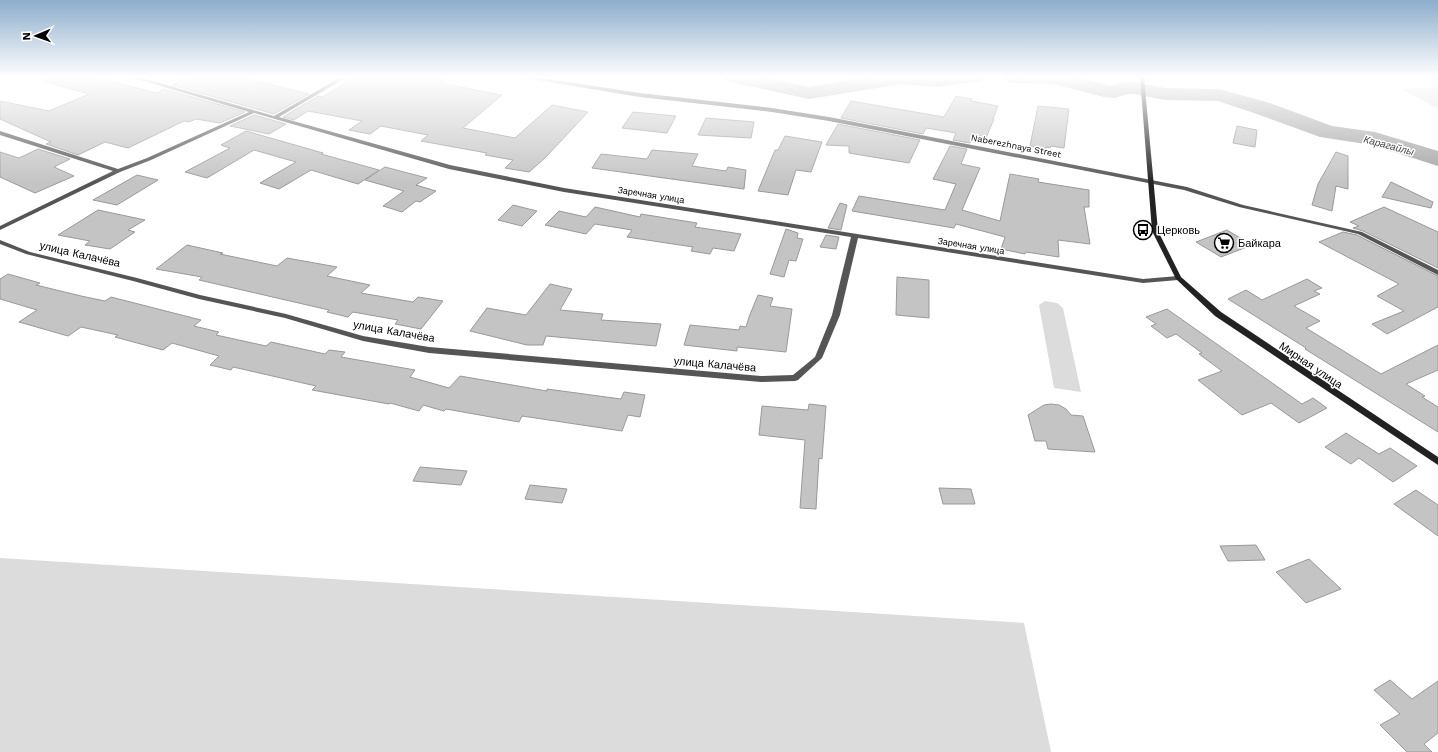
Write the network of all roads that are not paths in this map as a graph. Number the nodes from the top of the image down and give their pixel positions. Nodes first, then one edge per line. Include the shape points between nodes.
1 (253, 112) joint
2 (284, 112) edge
3 (785, 112) edge
4 (1145, 112) edge
5 (273, 118) junction
6 (0, 133) edge
7 (118, 171) junction
8 (1152, 182) junction
9 (0, 228) edge
10 (855, 236) junction
11 (0, 242) edge
12 (1438, 273) edge
13 (1178, 278) junction
14 (1438, 462) edge

1 - 5 street, Заречная улица
1 - 7 street via 149,160
2 - 5 street
3 - 8 street, Naberezhnaya Street
4 - 8 main road
5 - 10 street, Заречная улица via 448,167 564,190
6 - 7 street
7 - 9 street
8 - 12 street, Naberezhnaya Street via 1185,188 1241,206 1360,232
8 - 13 main road via 1155,231
10 - 11 street, улица Калачёва via 836,315 818,358 795,378 761,379 421,348 363,338 286,316 28,254
10 - 13 street, Заречная улица via 1135,280
13 - 14 main road, Мирная улица via 1218,314

